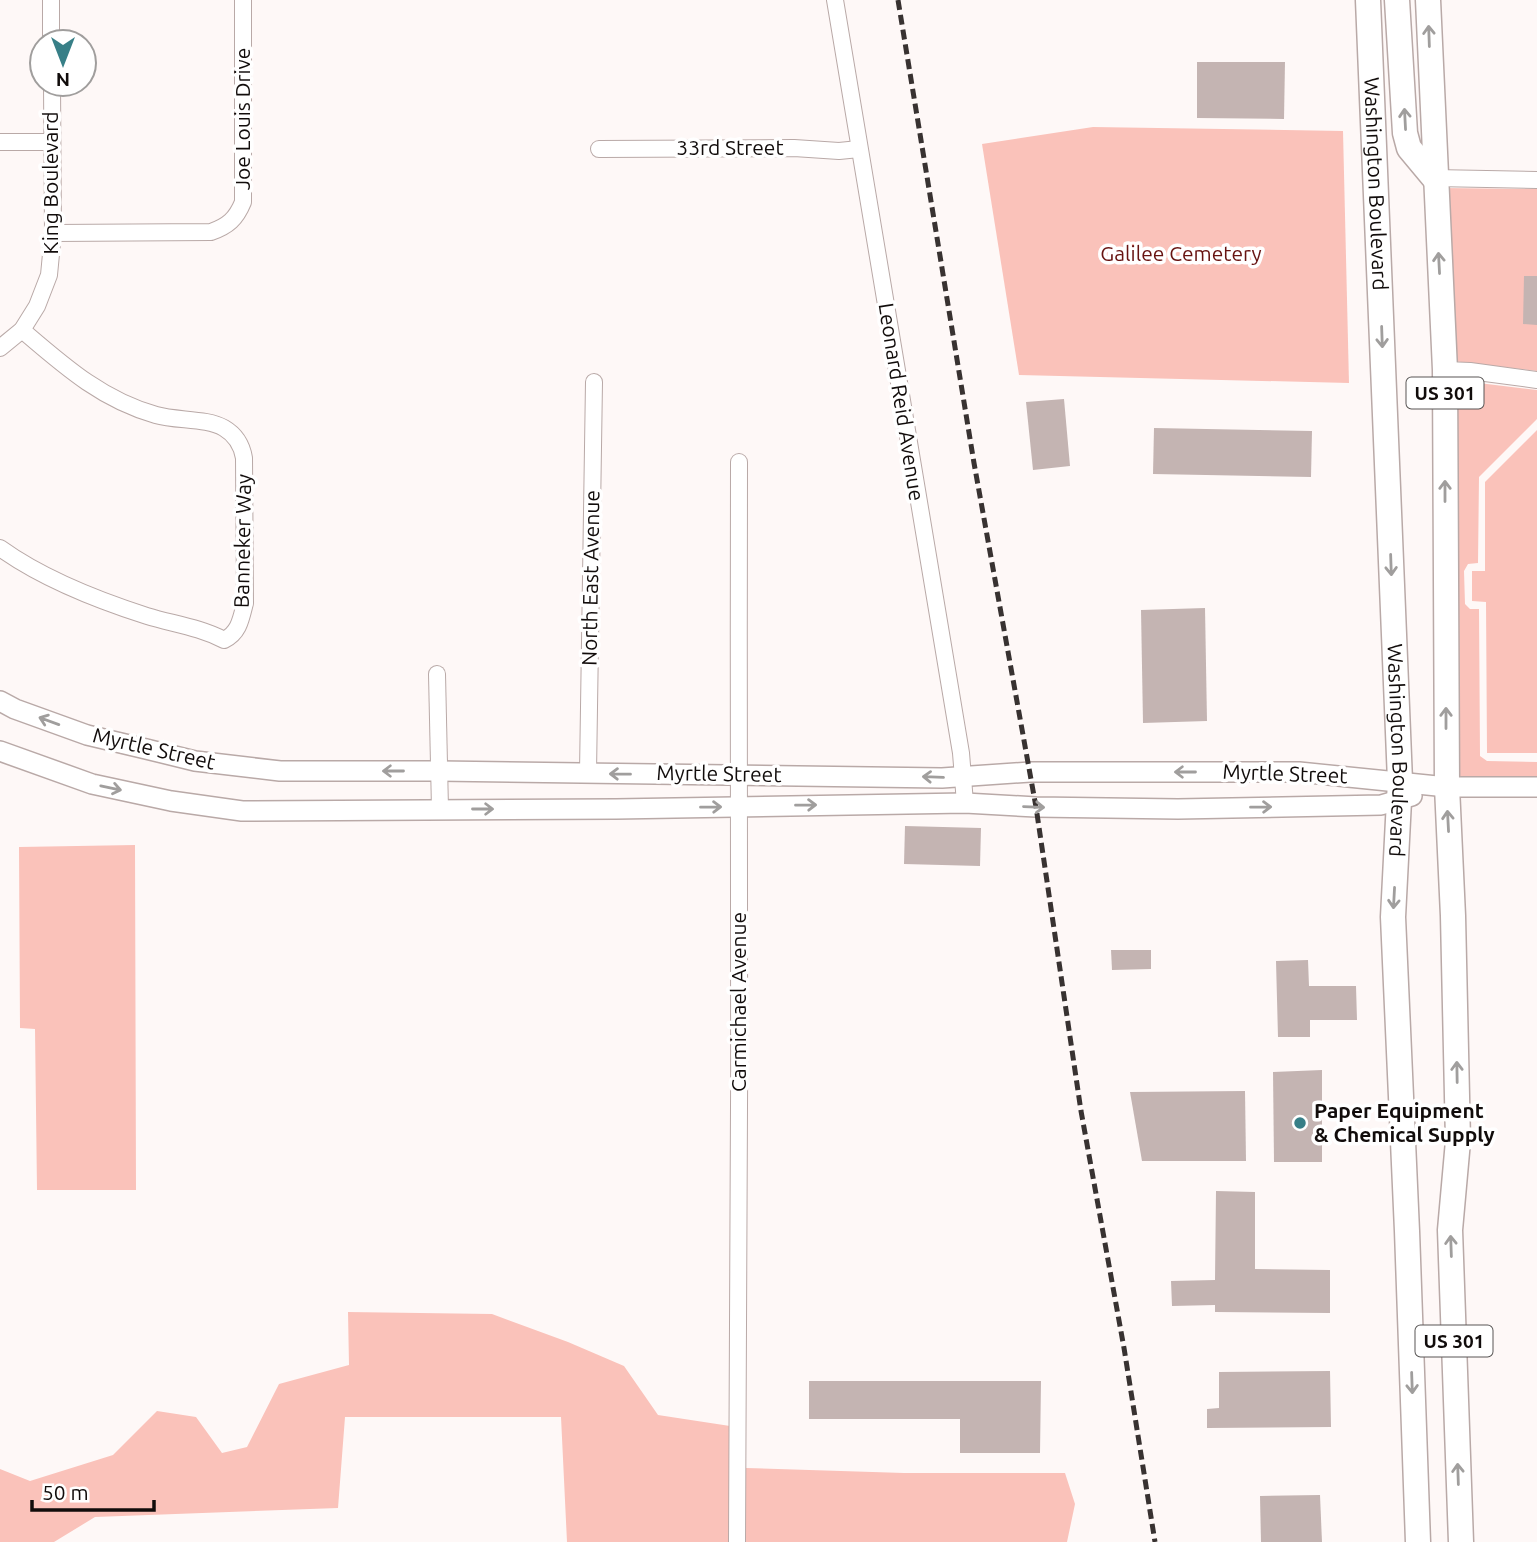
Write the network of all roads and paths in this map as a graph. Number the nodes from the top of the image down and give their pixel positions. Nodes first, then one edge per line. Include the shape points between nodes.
1 (51, 0) edge
2 (243, 0) edge
3 (835, 0) edge
4 (1368, 0) edge
5 (1397, 0) edge
6 (1427, 0) edge
7 (51, 28) edge
8 (51, 98) edge
9 (0, 142) edge
10 (52, 142) junction
11 (600, 149) dead end
12 (859, 149) junction
13 (1434, 178) junction
14 (1537, 180) edge
15 (53, 233) junction
16 (22, 330) junction
17 (0, 348) edge
18 (1445, 370) junction
19 (1537, 380) edge
20 (594, 382) dead end
21 (739, 462) dead end
22 (0, 548) edge
23 (437, 674) dead end
24 (0, 701) edge
25 (0, 751) edge
26 (439, 771) junction
27 (588, 773) junction
28 (738, 775) junction
29 (961, 776) junction
30 (1447, 787) junction
31 (1537, 787) edge
32 (1399, 791) junction
33 (965, 803) junction
34 (738, 806) junction
35 (440, 809) junction
36 (737, 1542) edge
37 (1418, 1542) edge
38 (1461, 1542) edge

1 - 7 street
2 - 15 street, Joe Louis Drive via 243,202 233,220 211,232
3 - 12 street, Leonard Reid Avenue
4 -> 32 main road, Washington Boulevard / US 301
13 -> 5 main road via 1409,148 1405,133
13 -> 6 main road, US 301
8 - 10 street, King Boulevard
9 - 10 street
10 - 15 street, King Boulevard
11 - 12 street, 33rd Street
12 - 29 street, Leonard Reid Avenue via 961,753
13 - 14 street
18 -> 13 main road, US 301
15 - 16 street, King Boulevard via 49,275
16 - 17 street, King Boulevard
16 - 22 street, Banneker Way via 79,379 116,401 232,433 244,458 245,603 240,622 224,640 207,631 121,608 64,584
18 - 19 street
30 -> 18 main road, US 301
20 - 27 street, North East Avenue
21 - 28 street, Carmichael Avenue
23 - 26 street
26 -> 24 street, Myrtle Street via 280,771 195,761 87,735
25 -> 35 street, Myrtle Street via 92,784 242,811
26 - 27 street, Myrtle Street
26 - 35 street
28 -> 27 street, Myrtle Street
29 -> 28 street, Myrtle Street
28 - 34 street, Carmichael Avenue
32 -> 29 street, Myrtle Street via 1299,772
29 - 33 street, Leonard Reid Avenue
30 - 31 street, Myrtle Street
30 - 32 street, Myrtle Street
38 -> 30 main road, US 301 via 1450,1230 1458,1141
33 -> 32 street, Myrtle Street via 1178,809 1381,805
32 -> 37 main road, Washington Boulevard / US 301 via 1393,917
34 -> 33 street, Myrtle Street
35 -> 34 street, Myrtle Street
34 - 36 street, Carmichael Avenue via 741,1199

